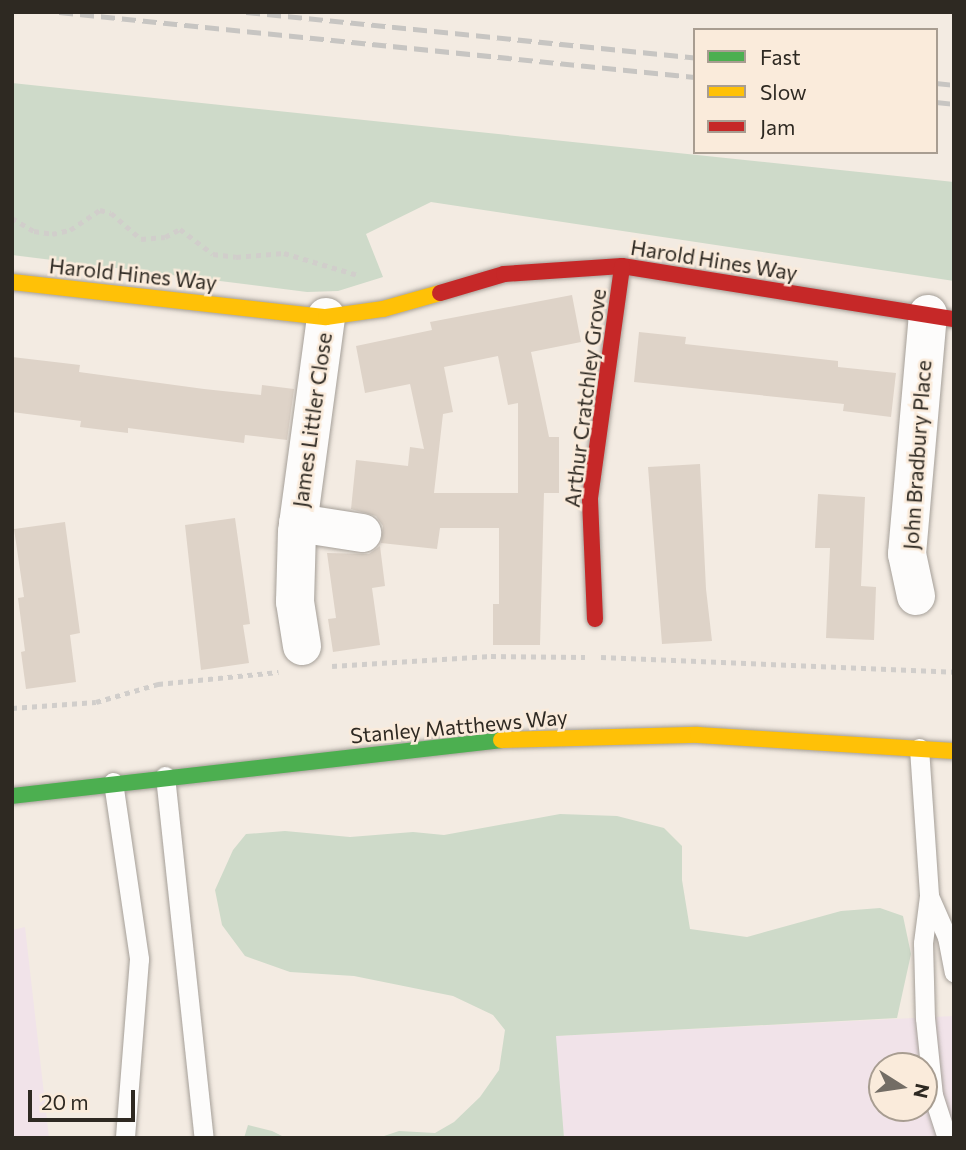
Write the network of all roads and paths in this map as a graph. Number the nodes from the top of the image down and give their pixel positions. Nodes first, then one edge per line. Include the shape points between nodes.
1 (12, 218) edge
2 (622, 266) junction
3 (12, 282) edge
4 (383, 309) junction
5 (941, 316) edge
6 (326, 317) junction
7 (298, 523) junction
8 (362, 533) dead end
9 (916, 596) dead end
10 (595, 619) dead end
11 (306, 661) junction
12 (954, 672) edge
13 (12, 708) edge
14 (919, 748) junction
15 (954, 751) edge
16 (165, 776) junction
17 (113, 782) junction
18 (12, 796) edge
19 (929, 895) junction
20 (954, 972) edge
21 (954, 1123) edge
22 (125, 1138) edge
23 (204, 1138) edge
24 (947, 1138) edge

1 - 4 path via 34,231 52,234 70,230 100,210 111,213 141,239 165,237 180,229 212,254 284,253 370,281
2 - 4 street, Harold Hines Way via 504,274
2 - 5 street, Harold Hines Way
2 - 10 street, Arthur Cratchley Grove via 590,498
3 - 6 street, Harold Hines Way
4 - 6 street, Harold Hines Way
5 - 9 street, John Bradbury Place via 907,554
6 - 7 street, James Littler Close
7 - 8 street, James Littler Close
7 - 11 street, James Littler Close via 295,602
11 - 12 path via 621,657
11 - 13 path via 158,684 96,702
14 - 15 street, Stanley Matthews Way
14 - 16 street, Stanley Matthews Way via 698,735 554,737 483,740
14 - 19 lane
16 - 17 street, Stanley Matthews Way
16 - 23 lane
17 - 18 street, Stanley Matthews Way
17 - 22 lane via 139,959
19 - 20 lane via 947,937
19 - 24 lane via 923,943 925,1018 933,1096
21 - 24 lane

